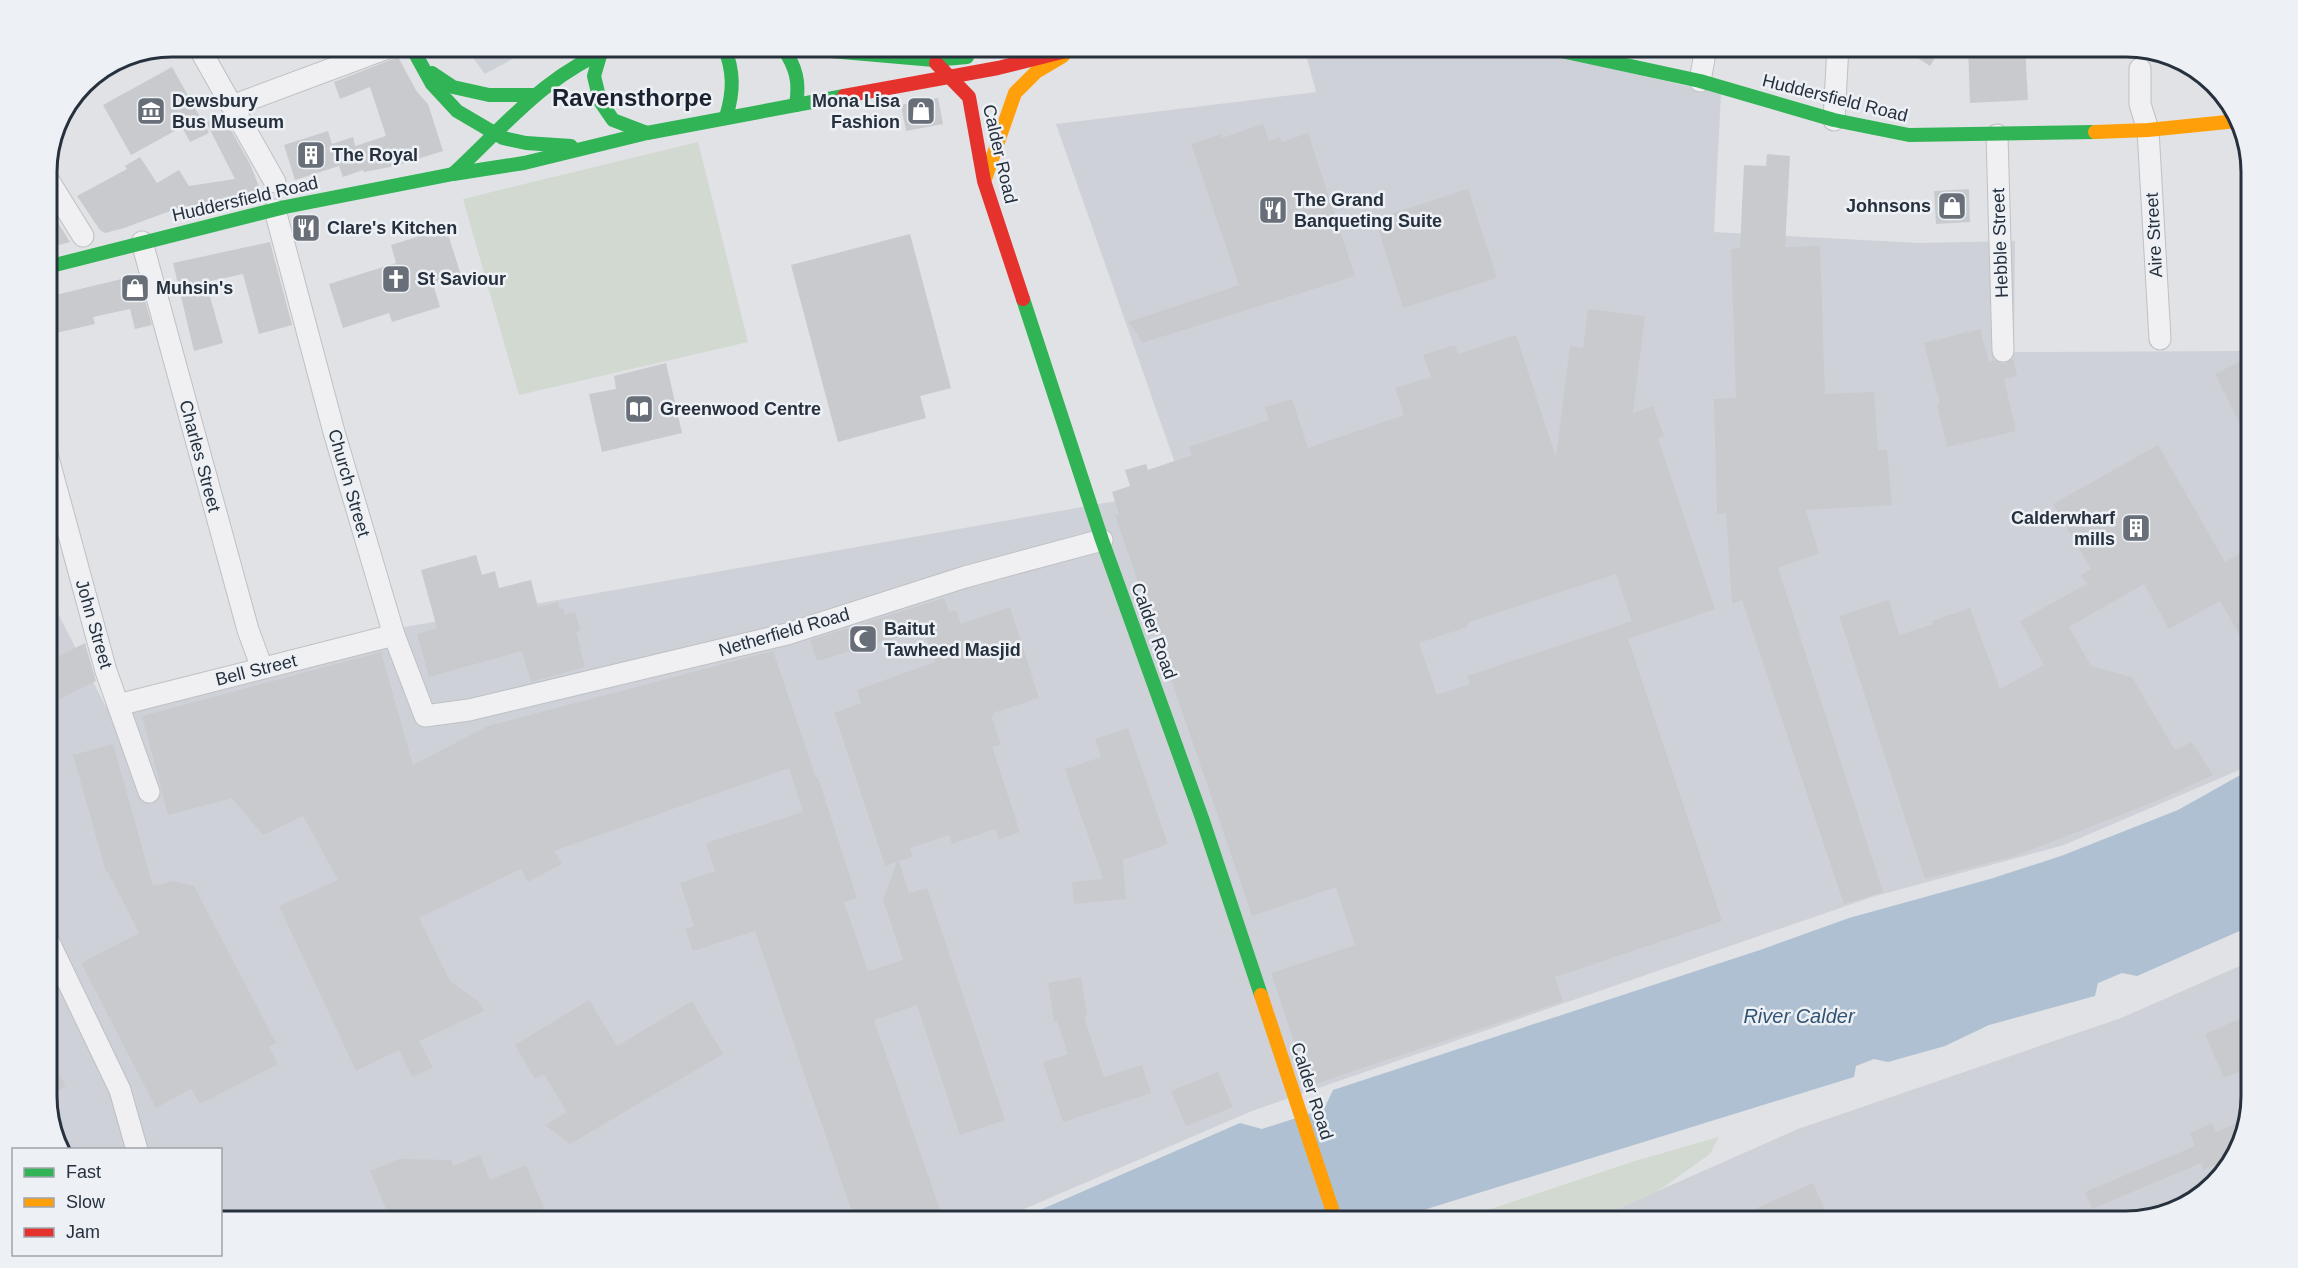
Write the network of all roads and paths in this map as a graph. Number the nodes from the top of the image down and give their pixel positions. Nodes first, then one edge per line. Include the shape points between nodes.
1 (204, 57) edge
2 (363, 57) edge
3 (417, 57) edge
4 (592, 57) edge
5 (600, 57) edge
6 (729, 57) edge
7 (787, 57) edge
8 (936, 57) edge
9 (1042, 57) edge
10 (1060, 57) edge
11 (1593, 57) edge
12 (1703, 57) edge
13 (1837, 57) edge
14 (422, 67) junction
15 (2140, 69) dead end
16 (950, 78) junction
17 (1700, 81) junction
18 (534, 95) junction
19 (796, 105) junction
20 (232, 106) junction
21 (726, 117) junction
22 (1834, 120) junction
23 (2229, 122) edge
24 (2148, 130) junction
25 (647, 133) junction
26 (496, 134) junction
27 (1997, 135) junction
28 (585, 147) junction
29 (453, 174) junction
30 (984, 181) junction
31 (276, 182) dead end
32 (57, 194) edge
33 (275, 210) junction
34 (83, 236) dead end
35 (142, 242) junction
36 (57, 264) edge
37 (2160, 339) dead end
38 (2003, 351) dead end
39 (57, 491) edge
40 (1102, 540) junction
41 (394, 635) junction
42 (262, 668) junction
43 (118, 705) junction
44 (463, 712) joint
45 (149, 792) dead end
46 (57, 959) edge
47 (137, 1148) edge
48 (1332, 1211) edge

1 - 20 street
2 - 20 street
3 - 14 main road
4 - 18 main road
5 - 25 main road via 594,76 600,101 613,120
6 - 21 main road via 734,89
7 - 19 main road via 797,69 800,87
8 - 16 main road, Calder Road
9 - 16 main road, Huddersfield Road
10 - 30 main road via 1035,72 1015,93
11 - 17 main road, Huddersfield Road
12 - 17 street
13 - 22 street
14 - 18 main road via 453,87 489,95
14 - 26 main road via 457,111
15 - 24 street, Aire Street via 2140,104
16 - 19 main road, Huddersfield Road
16 - 30 main road, Calder Road via 969,98
17 - 22 main road, Huddersfield Road
18 - 26 main road
19 - 21 main road, Huddersfield Road
20 - 31 street
21 - 25 main road, Huddersfield Road
22 - 27 main road, Huddersfield Road via 1909,135
23 - 24 main road, Huddersfield Road
24 - 27 main road, Huddersfield Road
24 - 37 street, Aire Street
25 - 28 main road, Huddersfield Road
26 - 28 main road via 526,143
26 - 29 main road
27 - 38 street, Hebble Street
28 - 29 main road, Huddersfield Road via 524,163
29 - 33 main road, Huddersfield Road
30 - 40 main road, Calder Road
32 - 34 street
33 - 35 main road, Huddersfield Road
33 - 41 street, Church Street via 334,432
35 - 36 main road, Huddersfield Road
35 - 42 street, Charles Street via 248,630
39 - 43 street, John Street
40 - 44 street, Netherfield Road via 965,577 787,634
40 - 48 main road, Calder Road via 1202,818
41 - 42 street, Bell Street
41 - 44 street, Church Street via 425,716
42 - 43 street, Bell Street
43 - 45 street, John Street
46 - 47 street via 120,1090

